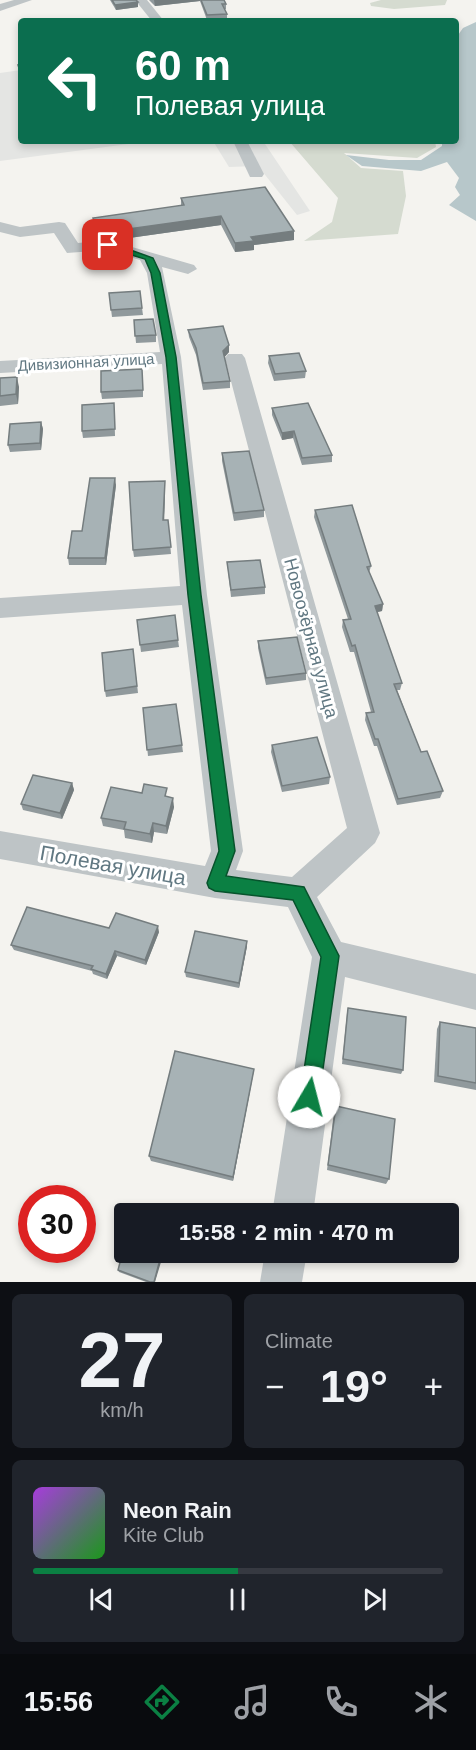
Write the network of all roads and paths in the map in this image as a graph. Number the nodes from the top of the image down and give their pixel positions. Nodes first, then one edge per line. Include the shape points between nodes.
1 (26, 0) edge
2 (141, 0) edge
3 (0, 8) edge
4 (156, 18) edge
5 (241, 144) edge
6 (256, 174) dead end
7 (0, 227) edge
8 (148, 258) junction
9 (188, 269) dead end
10 (171, 357) junction
11 (235, 358) dead end
12 (0, 367) edge
13 (194, 595) junction
14 (0, 608) edge
15 (0, 845) edge
16 (215, 883) junction
17 (298, 893) junction
18 (330, 956) junction
19 (476, 992) edge
20 (294, 1203) edge
21 (284, 1263) edge
22 (281, 1282) edge

1 - 3 street
2 - 4 street
5 - 6 street
7 - 8 street via 20,232 59,227 73,249 108,245
8 - 9 street
8 - 10 street via 156,273
10 - 12 street, Дивизионная улица
10 - 13 street
11 - 17 street, Новоозёрная улица via 364,833
13 - 14 street
13 - 16 street via 227,851
15 - 16 street, Полевая улица
16 - 17 street, Полевая улица
17 - 18 street
18 - 19 street
18 - 20 street
21 - 22 street

